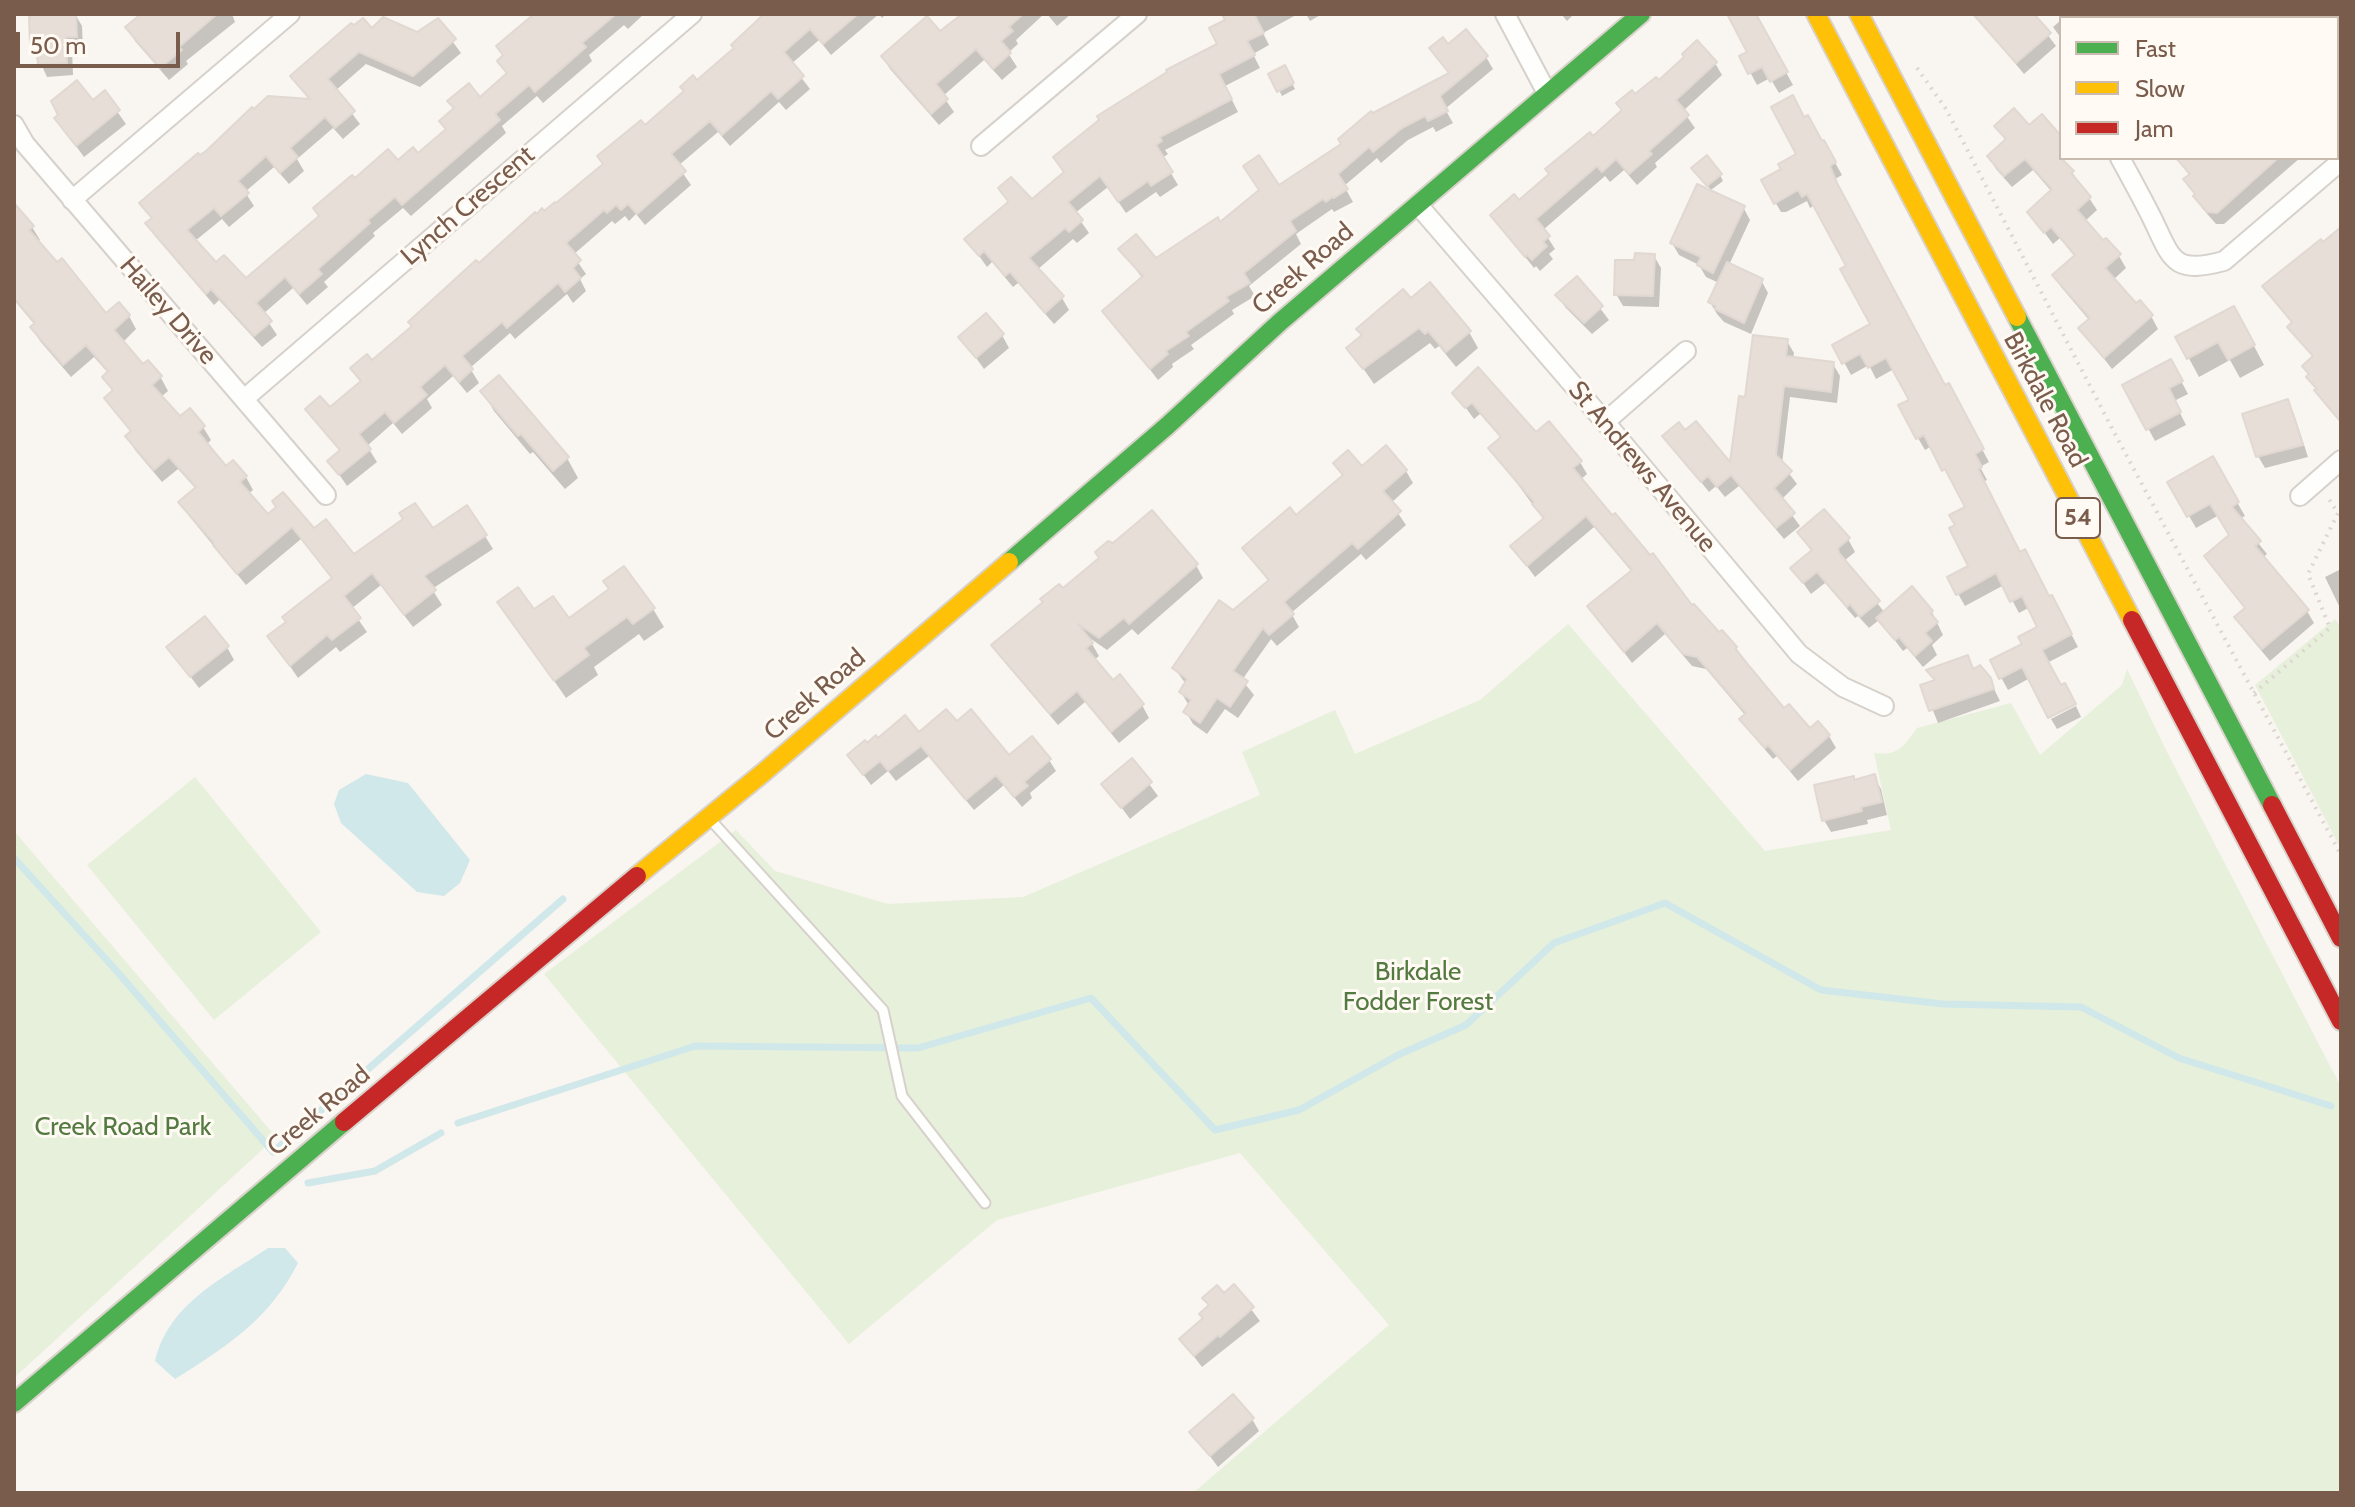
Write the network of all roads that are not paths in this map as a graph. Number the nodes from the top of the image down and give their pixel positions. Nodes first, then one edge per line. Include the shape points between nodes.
1 (290, 14) edge
2 (692, 14) edge
3 (1137, 14) edge
4 (1505, 14) edge
5 (1641, 14) edge
6 (1816, 14) edge
7 (1859, 14) edge
8 (1547, 93) junction
9 (14, 125) edge
10 (981, 146) dead end
11 (2121, 160) edge
12 (2341, 161) edge
13 (72, 200) junction
14 (1418, 205) junction
15 (1686, 351) dead end
16 (244, 399) junction
17 (1605, 422) junction
18 (2341, 460) edge
19 (326, 495) dead end
20 (2300, 496) dead end
21 (1884, 706) dead end
22 (709, 818) junction
23 (2325, 906) junction
24 (2341, 917) edge
25 (2341, 938) edge
26 (2341, 1021) edge
27 (985, 1203) dead end
28 (14, 1403) edge

1 - 13 street
2 - 16 street, Lynch Crescent
3 - 10 street
4 - 8 street
5 - 8 main road, Creek Road
6 - 26 main road, Birkdale Road / 54
7 - 23 main road, Birkdale Road / 54
8 - 14 main road, Creek Road
9 - 13 street, Hailey Drive
11 - 12 street via 2171,258 2202,267 2224,261
13 - 16 street, Hailey Drive
14 - 17 street, St Andrews Avenue
14 - 22 main road, Creek Road
15 - 17 street
16 - 19 street, Hailey Drive
17 - 21 street, St Andrews Avenue via 1799,654 1843,687
18 - 20 street
22 - 27 lane via 883,1010 902,1096
22 - 28 main road, Creek Road
23 - 24 main road
23 - 25 main road, Birkdale Road / 54

